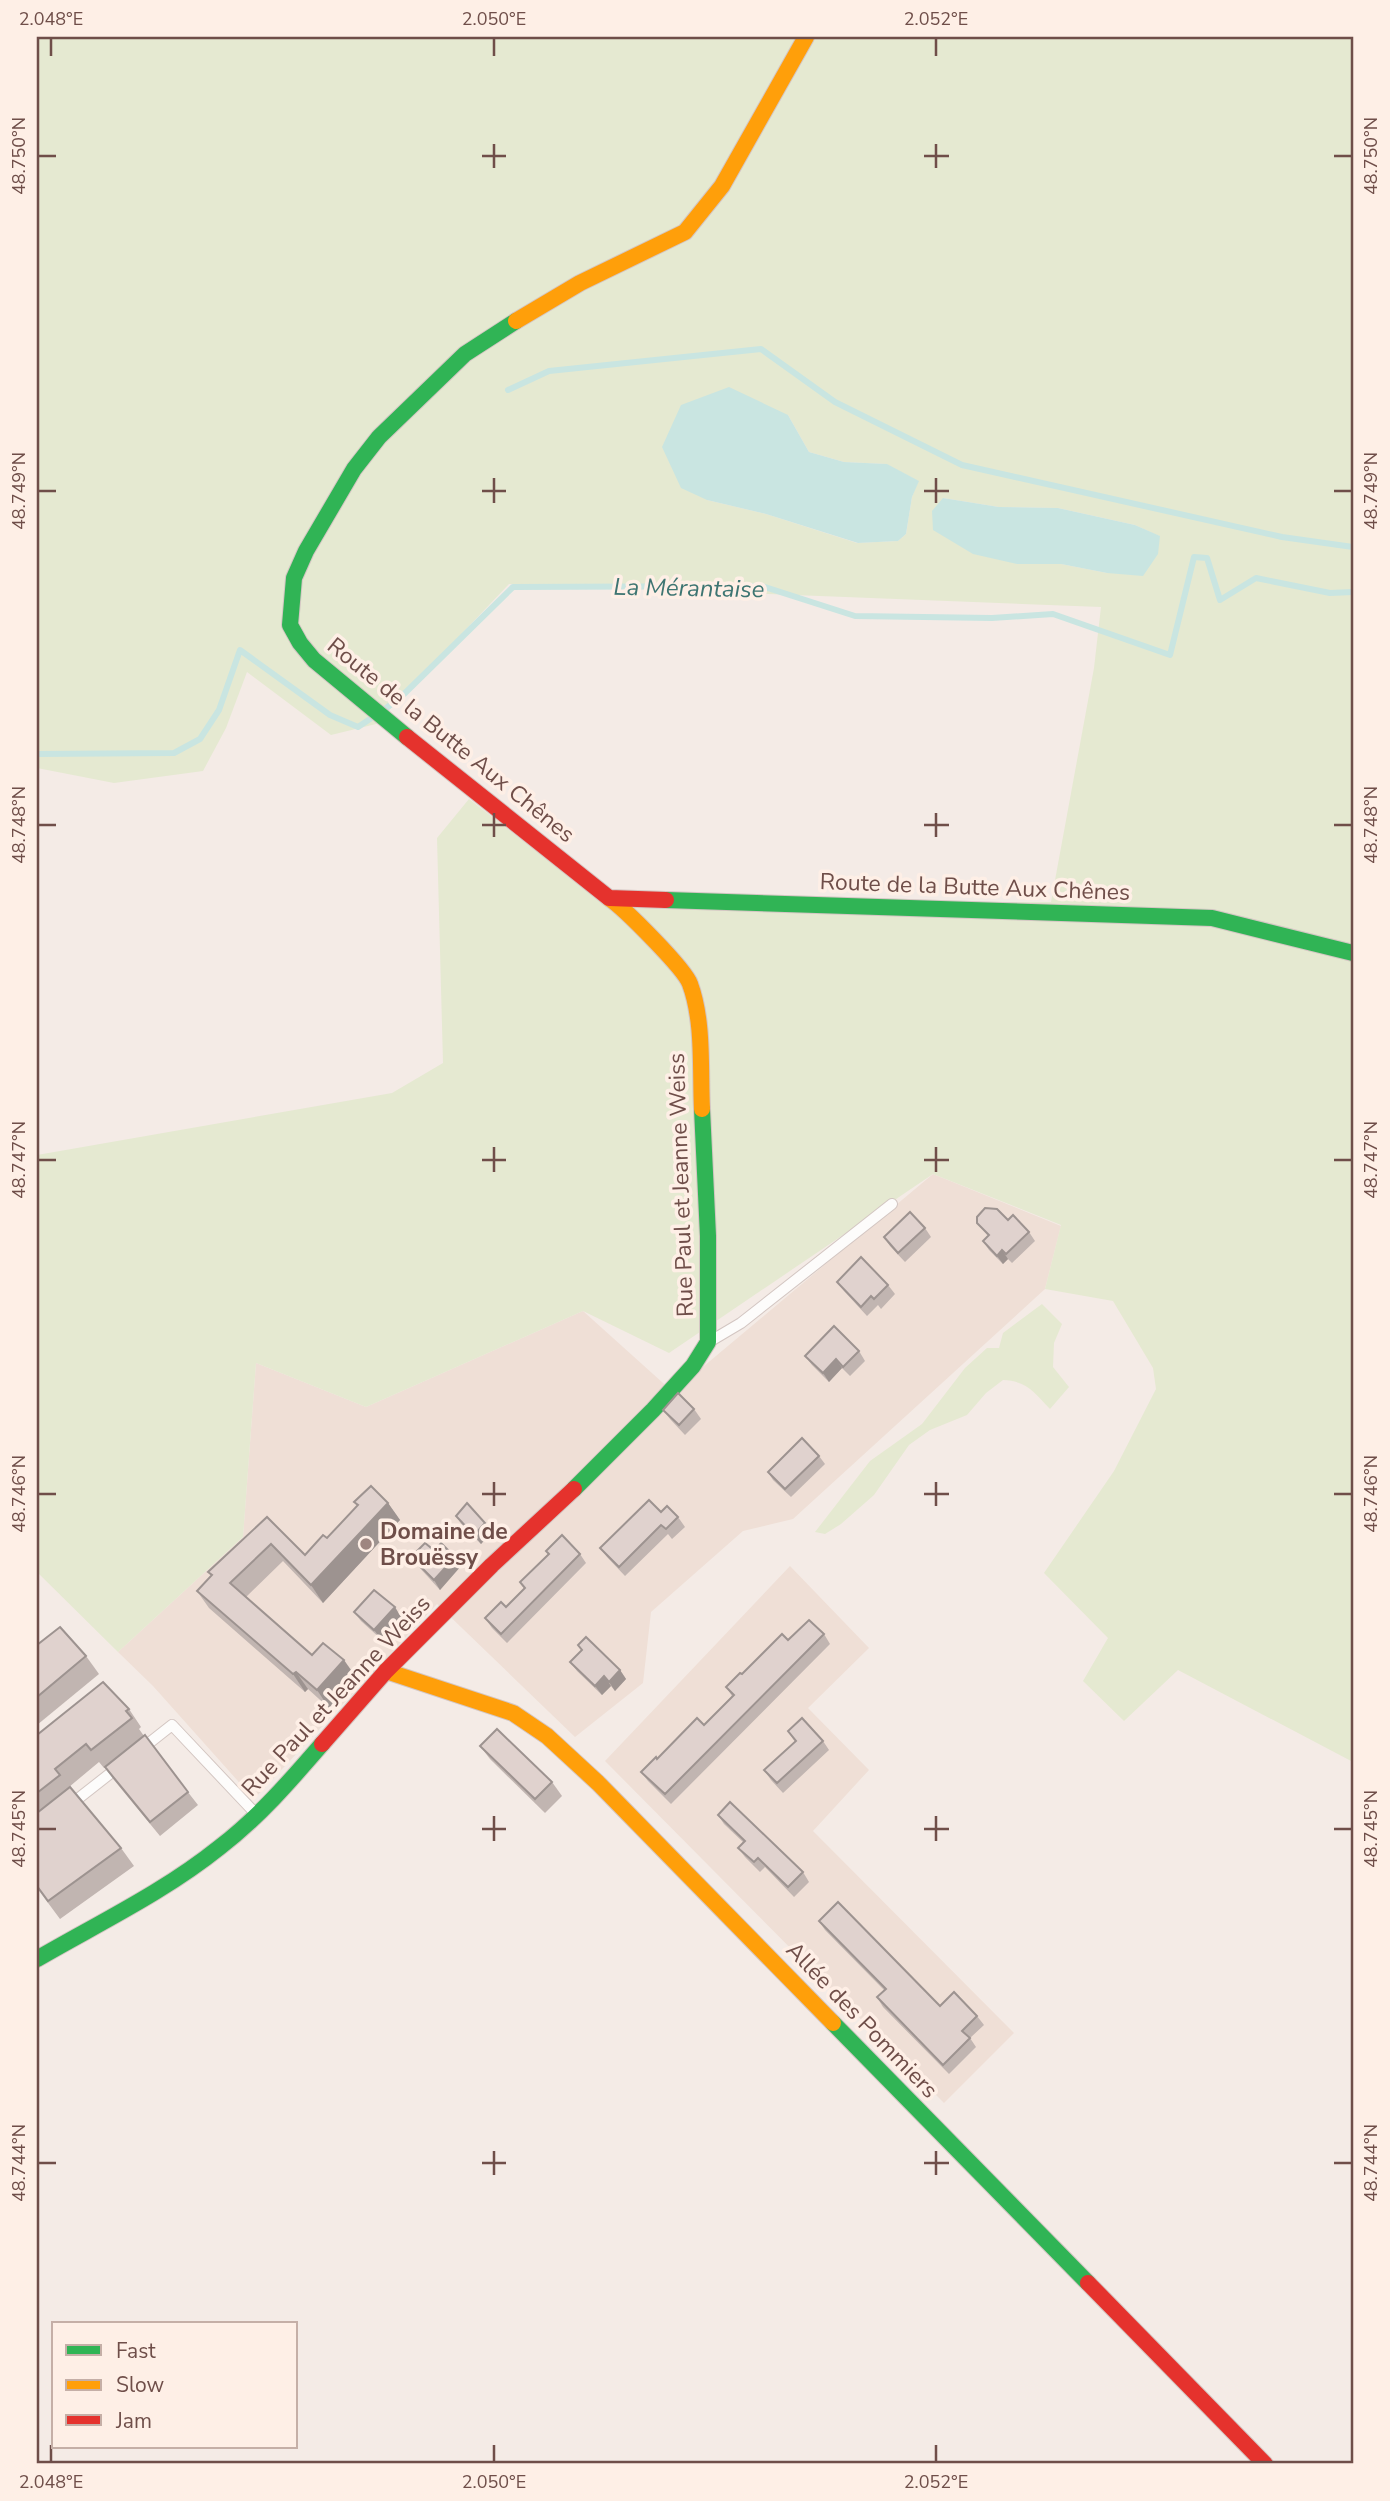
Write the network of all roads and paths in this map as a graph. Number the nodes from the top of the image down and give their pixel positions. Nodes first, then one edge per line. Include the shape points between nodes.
1 (806, 37) edge
2 (609, 898) junction
3 (1353, 953) edge
4 (892, 1205) dead end
5 (708, 1342) junction
6 (386, 1671) junction
7 (58, 1814) edge
8 (257, 1815) junction
9 (37, 1959) edge
10 (1265, 2464) edge

1 - 2 street, Route de la Butte Aux Chênes via 722,186 685,232 580,283 465,354 379,437 354,469 294,578 290,625 314,660
2 - 3 street, Route de la Butte Aux Chênes via 1212,918
2 - 5 street, Rue Paul et Jeanne Weiss via 625,909 690,982 698,1020
4 - 5 lane via 741,1322
5 - 6 street, Rue Paul et Jeanne Weiss via 653,1410
6 - 8 street, Rue Paul et Jeanne Weiss
6 - 10 street, Allée des Pommiers via 513,1713 549,1737
7 - 8 lane via 172,1725
8 - 9 street, Rue Paul et Jeanne Weiss via 200,1863

